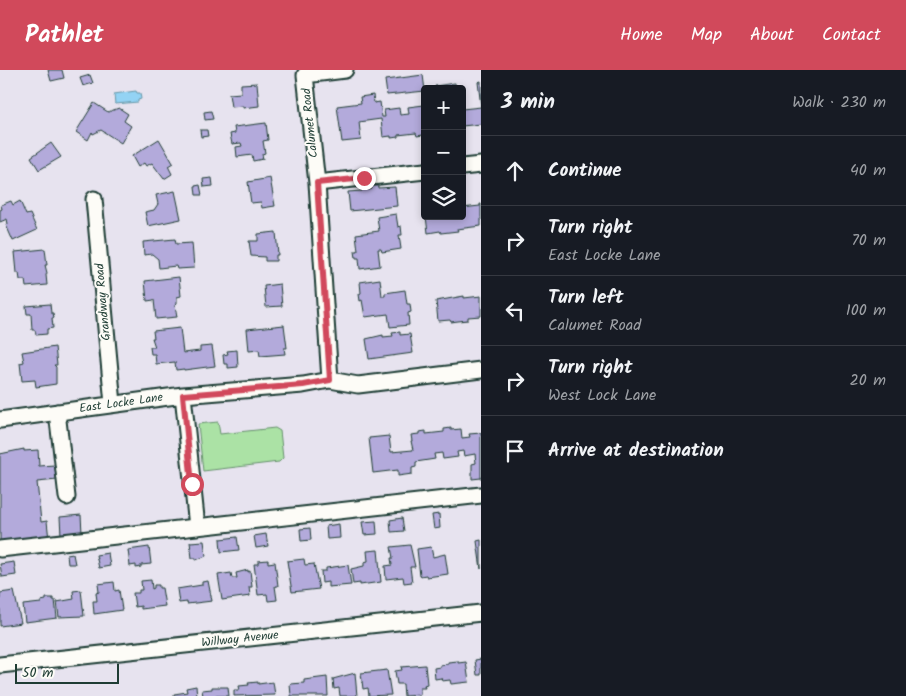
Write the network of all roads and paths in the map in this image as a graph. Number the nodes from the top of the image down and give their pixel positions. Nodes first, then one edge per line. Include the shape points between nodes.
1 (345, 70) edge
2 (481, 165) edge
3 (466, 167) edge
4 (421, 171) edge
5 (317, 183) junction
6 (94, 199) dead end
7 (481, 370) edge
8 (330, 380) junction
9 (183, 395) junction
10 (113, 404) junction
11 (57, 412) junction
12 (0, 420) edge
13 (481, 495) edge
14 (67, 497) dead end
15 (197, 527) junction
16 (0, 549) edge
17 (481, 613) edge
18 (0, 665) edge

1 - 5 street, Calumet Road via 305,75
2 - 3 street
4 - 5 street
5 - 8 street, Calumet Road
6 - 10 street, Grandway Road
7 - 8 street, East Locke Lane via 358,385
8 - 9 street, East Locke Lane
9 - 10 street, East Locke Lane
9 - 15 street
10 - 11 street, East Locke Lane
11 - 12 street, East Locke Lane
11 - 14 street
13 - 15 street
15 - 16 street
17 - 18 street, Willway Avenue

